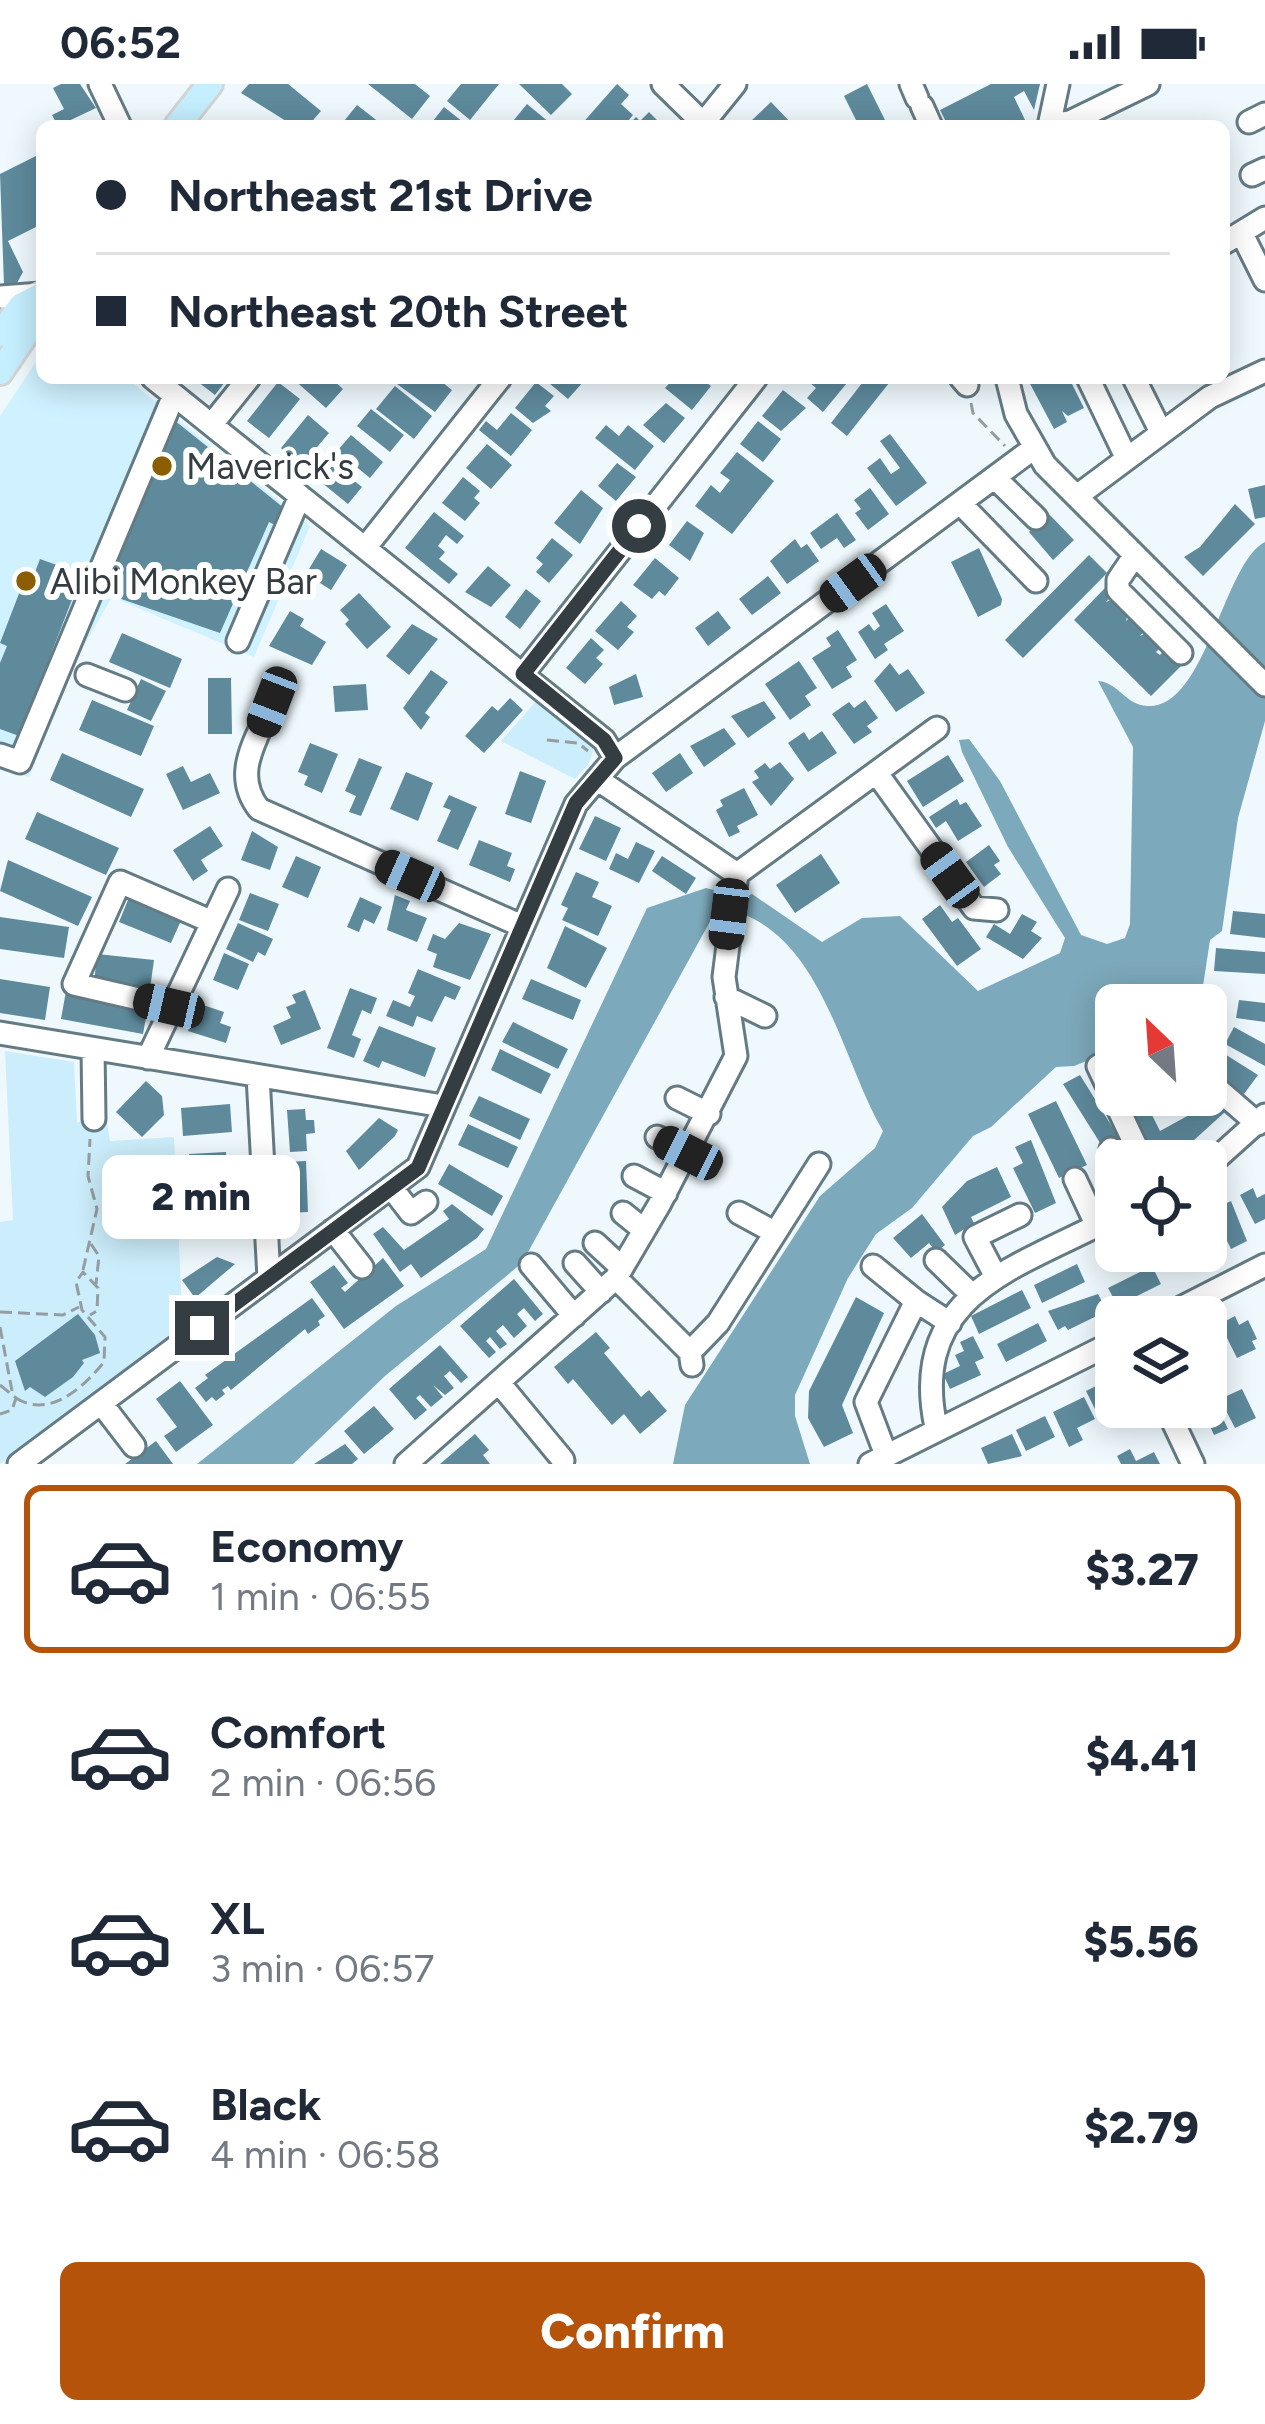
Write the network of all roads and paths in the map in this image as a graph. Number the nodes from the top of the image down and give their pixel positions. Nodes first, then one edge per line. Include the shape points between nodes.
1 (100, 84) edge
2 (210, 84) edge
3 (663, 84) edge
4 (735, 84) edge
5 (1058, 84) edge
6 (1148, 84) edge
7 (116, 118) edge
8 (182, 120) edge
9 (698, 120) edge
10 (707, 120) edge
11 (1050, 120) edge
12 (1074, 120) edge
13 (1265, 218) edge
14 (1233, 239) edge
15 (1265, 280) edge
16 (36, 294) edge
17 (0, 297) edge
18 (36, 297) edge
19 (36, 319) edge
20 (0, 334) edge
21 (1265, 371) edge
22 (0, 372) edge
23 (160, 384) edge
24 (244, 384) edge
25 (495, 384) edge
26 (751, 384) edge
27 (965, 384) edge
28 (1008, 384) edge
29 (1091, 384) edge
30 (1137, 384) edge
31 (174, 395) junction
32 (212, 424) junction
33 (1161, 432) junction
34 (1011, 434) dead end
35 (1034, 448) junction
36 (1126, 457) junction
37 (995, 478) junction
38 (300, 496) junction
39 (1077, 496) junction
40 (960, 503) junction
41 (1036, 518) dead end
42 (365, 548) junction
43 (1135, 555) junction
44 (1036, 581) dead end
45 (238, 641) dead end
46 (1181, 652) dead end
47 (523, 674) junction
48 (87, 675) dead end
49 (1265, 686) edge
50 (125, 690) dead end
51 (272, 702) dead end
52 (937, 728) dead end
53 (547, 740) dead end
54 (609, 749) junction
55 (10, 759) edge
56 (878, 775) junction
57 (597, 779) junction
58 (737, 874) junction
59 (227, 889) dead end
60 (997, 910) dead end
61 (210, 921) junction
62 (522, 926) junction
63 (726, 997) junction
64 (169, 1006) junction
65 (765, 1016) dead end
66 (0, 1033) edge
67 (94, 1049) junction
68 (148, 1058) junction
69 (258, 1076) junction
70 (1227, 1094) edge
71 (677, 1098) dead end
72 (443, 1106) junction
73 (709, 1114) junction
74 (94, 1119) joint
75 (1262, 1120) edge
76 (657, 1137) dead end
77 (1227, 1150) edge
78 (688, 1153) junction
79 (819, 1164) dead end
80 (634, 1176) dead end
81 (1075, 1178) dead end
82 (392, 1187) junction
83 (666, 1193) junction
84 (1095, 1206) edge
85 (412, 1212) dead end
86 (623, 1213) dead end
87 (739, 1213) dead end
88 (1020, 1215) dead end
89 (1095, 1227) edge
90 (333, 1230) junction
91 (644, 1230) junction
92 (772, 1231) junction
93 (89, 1243) junction
94 (595, 1243) dead end
95 (936, 1259) dead end
96 (575, 1263) dead end
97 (531, 1265) dead end
98 (1265, 1265) edge
99 (873, 1266) dead end
100 (362, 1268) dead end
101 (83, 1272) junction
102 (996, 1277) junction
103 (269, 1278) junction
104 (613, 1279) junction
105 (96, 1284) junction
106 (970, 1294) junction
107 (1204, 1296) edge
108 (916, 1301) junction
109 (80, 1306) junction
110 (0, 1312) edge
111 (90, 1315) junction
112 (574, 1316) junction
113 (16, 1317) junction
114 (950, 1323) junction
115 (2, 1327) edge
116 (1095, 1351) edge
117 (500, 1384) junction
118 (0, 1385) edge
119 (12, 1391) junction
120 (16, 1398) junction
121 (101, 1403) junction
122 (0, 1414) edge
123 (936, 1427) junction
124 (1176, 1428) edge
125 (134, 1446) dead end
126 (563, 1460) dead end
127 (878, 1460) edge
128 (19, 1464) edge
129 (406, 1464) edge
130 (1193, 1464) edge

1 - 7 street
2 - 8 main road
3 - 9 street
4 - 10 street
5 - 11 street
6 - 12 street
13 - 14 street
14 - 15 street
16 - 17 street
18 - 20 main road
19 - 22 main road
21 - 33 street via 1236,381
23 - 31 street
24 - 32 street
25 - 42 street
26 - 47 street
27 - 34 path via 973,413 1006,447
28 - 35 street
29 - 36 street
30 - 33 street
31 - 32 street
31 - 55 street
32 - 38 street
33 - 36 street
35 - 37 street
35 - 39 street
36 - 39 street
37 - 40 street
37 - 41 street
38 - 42 street
38 - 45 street
39 - 43 street
40 - 44 street
40 - 54 street
42 - 47 street
43 - 46 street via 1118,590
43 - 49 street
47 - 54 street
48 - 50 street
51 - 62 street via 243,772 259,809
52 - 56 street
53 - 54 path via 578,743 584,752
54 - 57 street
56 - 58 street
56 - 60 street via 974,908
57 - 58 street
57 - 62 street via 576,803
58 - 63 street
59 - 61 street
61 - 64 street
61 - 64 street via 120,882 74,984
62 - 72 street
63 - 65 street
63 - 73 street via 736,1056
64 - 68 street
66 - 67 street
67 - 68 street
67 - 74 street
68 - 69 street
69 - 72 street
69 - 103 street
70 - 75 street
71 - 73 street
72 - 82 street via 418,1168
73 - 78 street
74 - 93 path via 88,1176 97,1209
75 - 77 street
76 - 78 street
78 - 83 street
79 - 92 street
80 - 83 street
81 - 84 street
82 - 85 street
82 - 90 street
83 - 91 street
86 - 91 street
87 - 92 street
88 - 102 street via 975,1238
89 - 102 street
90 - 100 street
90 - 103 street
91 - 104 street
92 - 104 street via 691,1358
93 - 101 path
93 - 105 path via 99,1256
94 - 104 street
95 - 106 street
96 - 104 street
97 - 112 street
98 - 107 street
99 - 108 street
101 - 105 path
101 - 109 path via 76,1282
102 - 106 street
103 - 121 street
104 - 112 street
105 - 111 path via 98,1306
106 - 114 street
108 - 114 street
108 - 127 street via 866,1402
109 - 111 path
109 - 113 path
110 - 113 path
111 - 120 path via 108,1352 95,1373 52,1406
112 - 117 street
113 - 115 path
114 - 123 street via 927,1385
115 - 119 path
116 - 123 street
117 - 126 street
117 - 129 street
118 - 119 path
119 - 120 path
120 - 122 path
121 - 125 street
121 - 128 street
123 - 127 street
124 - 130 street

